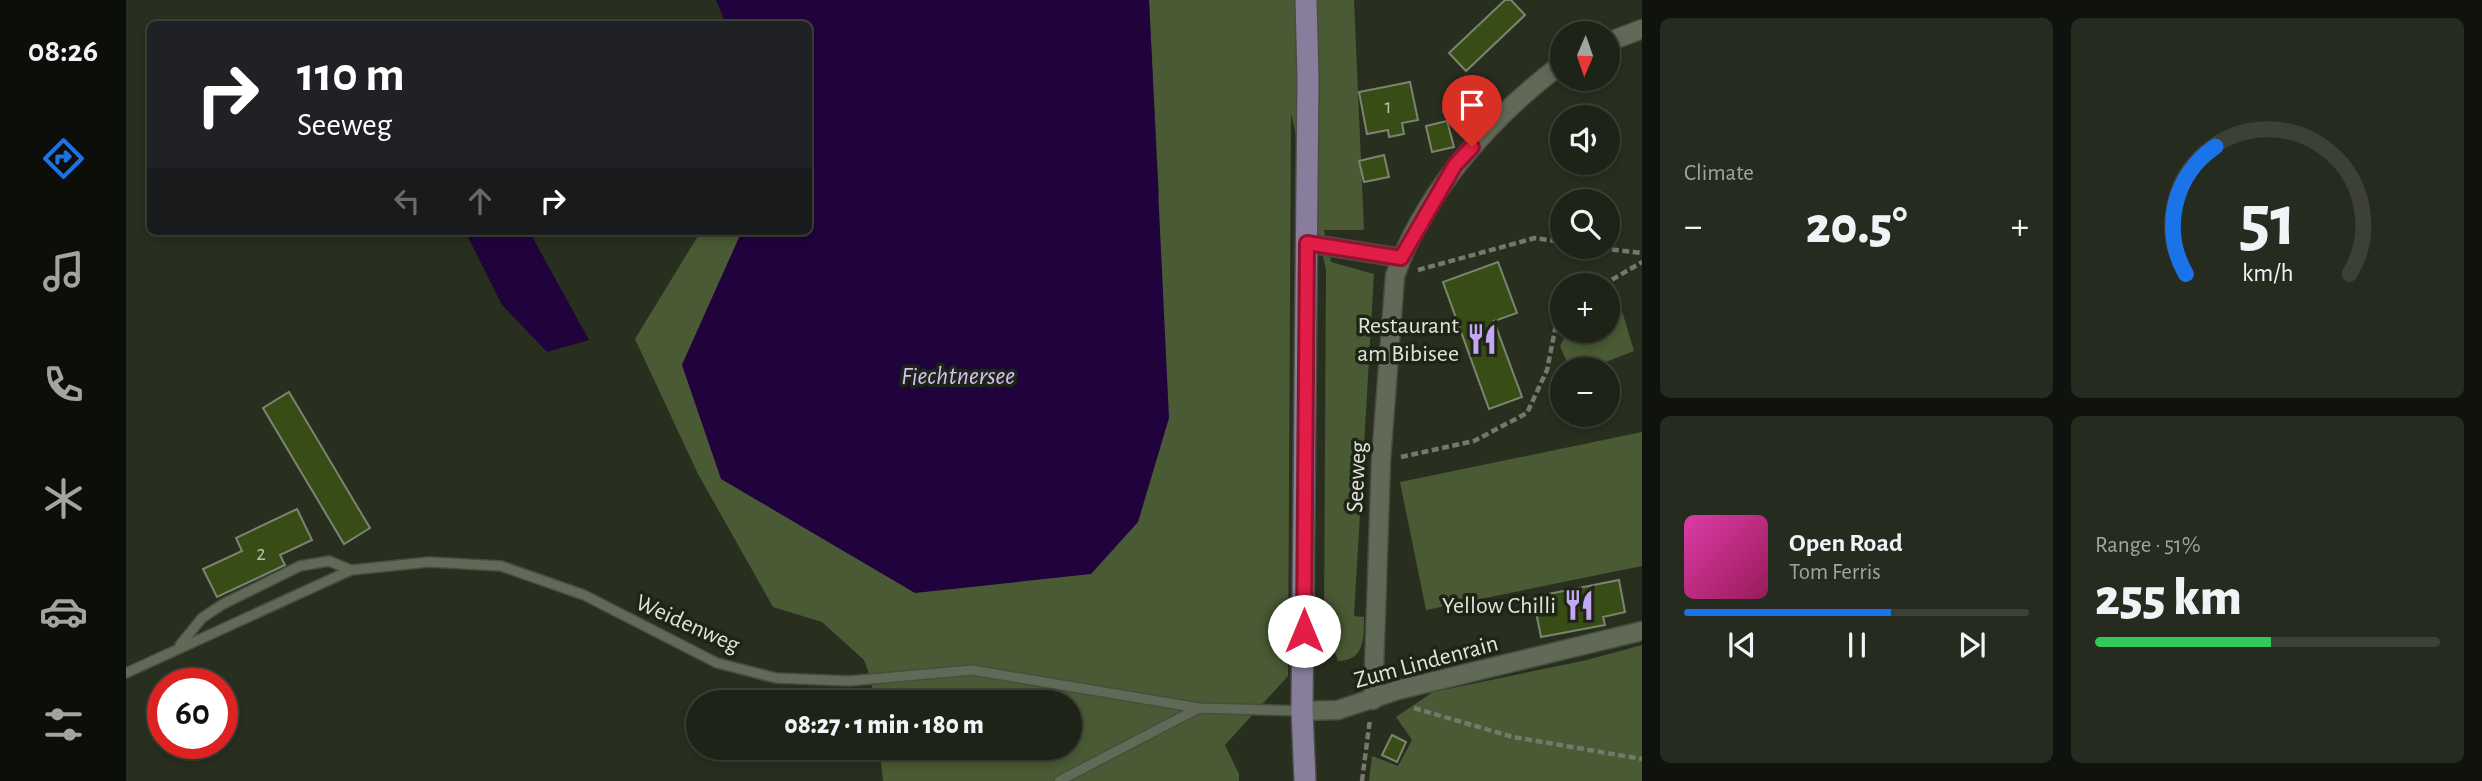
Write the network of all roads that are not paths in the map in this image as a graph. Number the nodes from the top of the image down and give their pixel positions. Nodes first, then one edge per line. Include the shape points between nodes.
1 (1306, 0) edge
2 (1642, 29) edge
3 (1620, 37) edge
4 (1550, 73) edge
5 (1307, 243) junction
6 (1401, 258) junction
7 (351, 570) junction
8 (1642, 631) edge
9 (176, 649) junction
10 (126, 673) edge
11 (1373, 700) junction
12 (1199, 708) junction
13 (1303, 711) junction
14 (1059, 781) edge
15 (1305, 781) edge

1 - 5 main road
2 - 3 street
4 - 6 street, Seeweg via 1455,165
5 - 6 street
5 - 13 main road
6 - 11 street, Seeweg via 1395,276 1381,460
7 - 9 lane, Weidenweg
7 - 9 lane via 329,561 300,566 202,618
7 - 12 lane, Weidenweg via 429,562 501,566 584,595 717,663 776,678 849,681 972,670
8 - 11 street, Zum Lindenrain
9 - 10 lane, Weidenweg
11 - 13 street, Zum Lindenrain via 1338,710
12 - 13 lane, Weidenweg
12 - 14 lane
13 - 15 main road

